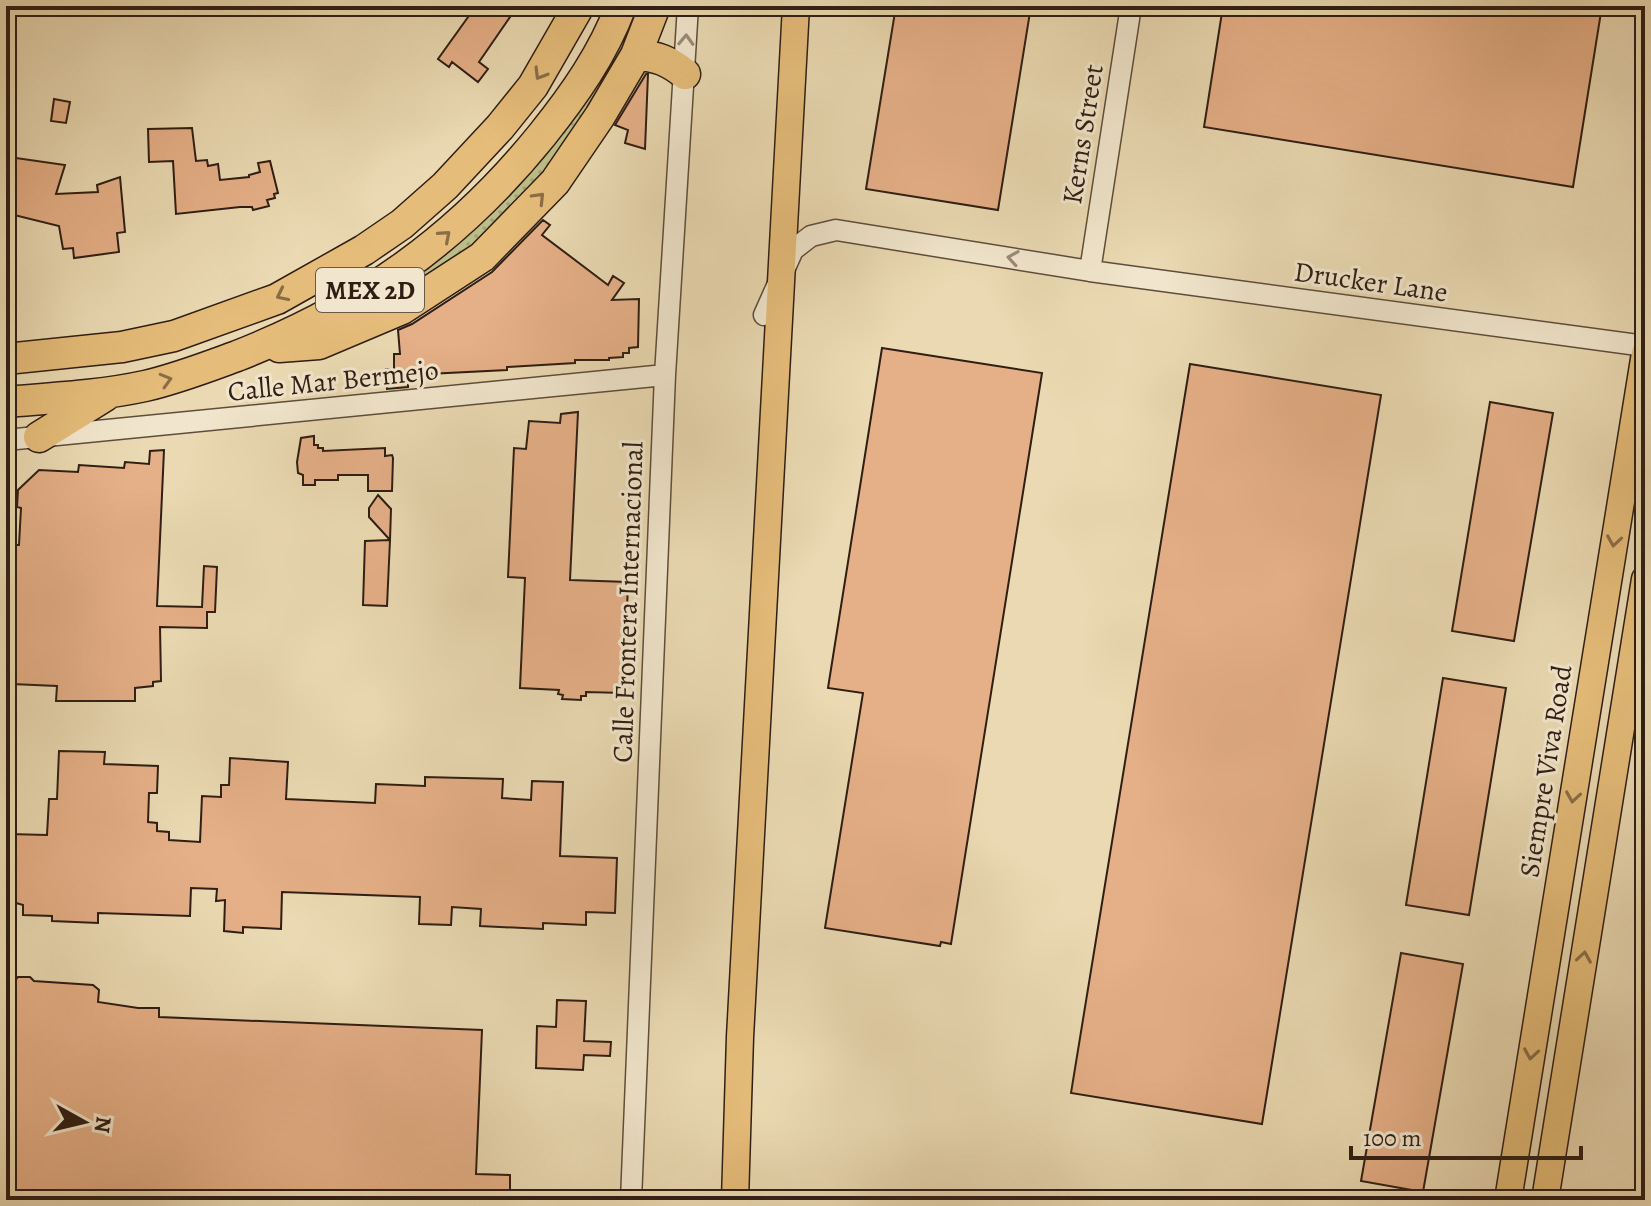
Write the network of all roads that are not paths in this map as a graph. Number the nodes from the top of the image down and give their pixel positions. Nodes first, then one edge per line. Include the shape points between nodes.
1 (579, 6) edge
2 (621, 6) edge
3 (655, 6) edge
4 (688, 6) edge
5 (779, 6) edge
6 (796, 6) edge
7 (1131, 6) edge
8 (636, 55) junction
9 (685, 74) junction
10 (1090, 271) junction
11 (782, 273) junction
12 (764, 315) junction
13 (1645, 346) edge
14 (257, 348) junction
15 (1645, 353) edge
16 (6, 359) edge
17 (665, 375) junction
18 (111, 392) junction
19 (6, 402) edge
20 (39, 437) junction
21 (6, 440) edge
22 (1645, 579) edge
23 (631, 1200) edge
24 (720, 1200) edge
25 (735, 1200) edge
26 (1508, 1200) edge
27 (1545, 1200) edge

1 -> 16 highway, MEX 2D via 533,86 500,127 445,186 364,250 277,299 174,336
14 -> 2 highway, MEX 2D via 373,289 427,252 482,204 572,98
3 - 8 highway
9 -> 4 street, Calle Frontera Internacional
5 - 12 main road
6 - 11 main road
7 - 10 street, Kerns Street
8 - 9 highway via 655,56
14 -> 8 highway via 319,344 402,309 482,257 555,182
9 - 17 street, Calle Frontera Internacional
10 -> 11 street, Drucker Lane via 836,230 811,236 793,250
10 - 13 street, Drucker Lane
11 - 12 street, Drucker Lane
11 - 25 main road
12 - 24 main road
18 -> 14 highway, MEX 2D via 178,377
15 -> 26 main road, Siempre Viva Road
17 - 20 street, Calle Mar Bermejo
17 - 23 street, Calle Frontera Internacional
18 - 19 highway, MEX 2D
18 - 20 highway
20 - 21 street, Calle Mar Bermejo
27 -> 22 main road

